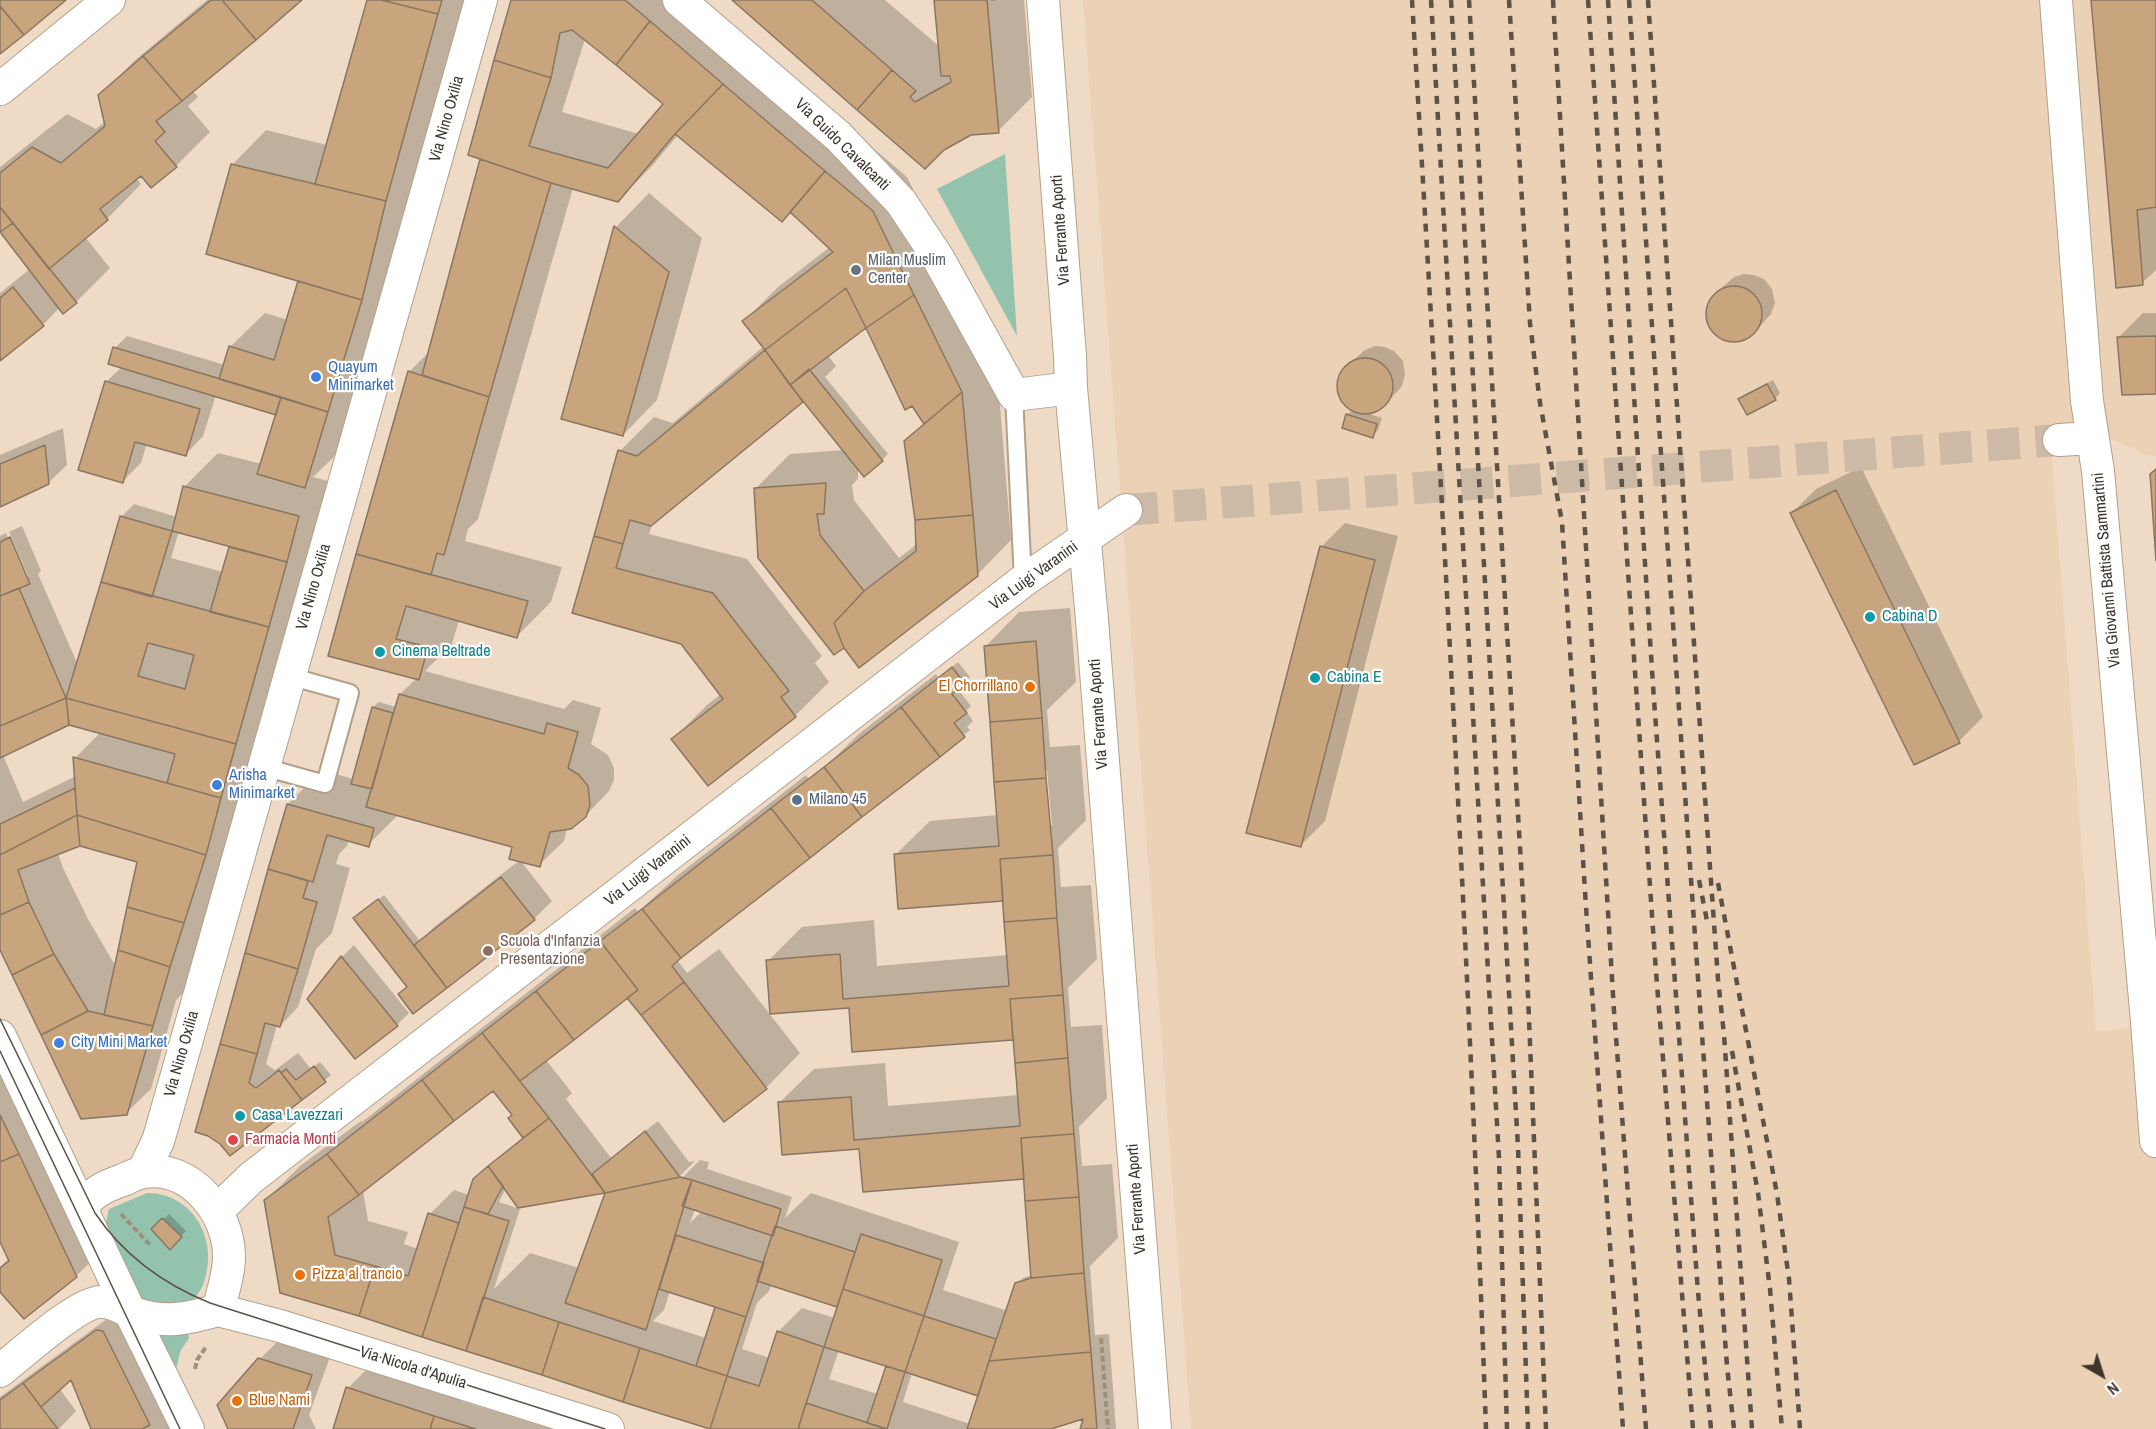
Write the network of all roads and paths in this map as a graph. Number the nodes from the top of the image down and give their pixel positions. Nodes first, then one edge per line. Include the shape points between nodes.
1 (110, 0) edge
2 (481, 0) edge
3 (680, 0) edge
4 (1043, 0) edge
5 (2056, 0) edge
6 (0, 89) edge
7 (1071, 387) junction
8 (1014, 395) junction
9 (2092, 438) junction
10 (2059, 440) tunnel mouth
11 (1126, 510) tunnel mouth
12 (1084, 540) junction
13 (1023, 581) junction
14 (289, 676) junction
15 (264, 767) junction
16 (2152, 1021) edge
17 (0, 1036) edge
18 (2156, 1141) edge
19 (143, 1172) junction
20 (82, 1207) junction
21 (113, 1207) dead end
22 (217, 1211) junction
23 (152, 1246) dead end
24 (218, 1310) junction
25 (130, 1312) junction
26 (1101, 1338) dead end
27 (0, 1371) edge
28 (193, 1376) dead end
29 (184, 1419) edge
30 (608, 1429) edge
31 (1108, 1429) edge
32 (1155, 1429) edge

1 - 6 street
2 - 14 street, Via Nino Oxilia
3 - 8 street, Via Guido Cavalcanti via 838,136 901,202 938,258
4 - 7 street, Via Ferrante Aporti
5 - 9 street, Via Giovanni Battista Sammartini
7 - 8 street
7 - 12 street, Via Ferrante Aporti
8 - 13 lane
9 - 10 street
9 - 16 street, Via Giovanni Battista Sammartini
11 - 12 street, Via Luigi Varanini
12 - 13 street, Via Luigi Varanini
12 - 32 street, Via Ferrante Aporti
13 - 22 street, Via Luigi Varanini via 251,1178
14 - 15 street, Via Nino Oxilia
14 - 15 lane via 350,693 325,784
15 - 19 street, Via Nino Oxilia via 158,1141
16 - 18 street, Via Giovanni Battista Sammartini
17 - 20 street
19 - 20 street via 104,1187
19 - 22 street via 167,1173 185,1180
20 - 25 street
21 - 23 path
22 - 24 street via 229,1256
24 - 25 street via 171,1321
24 - 28 path via 214,1335 197,1360
24 - 30 street, Via Nicola d'Apulia
25 - 27 street via 101,1301 78,1309
25 - 29 street
26 - 31 path

